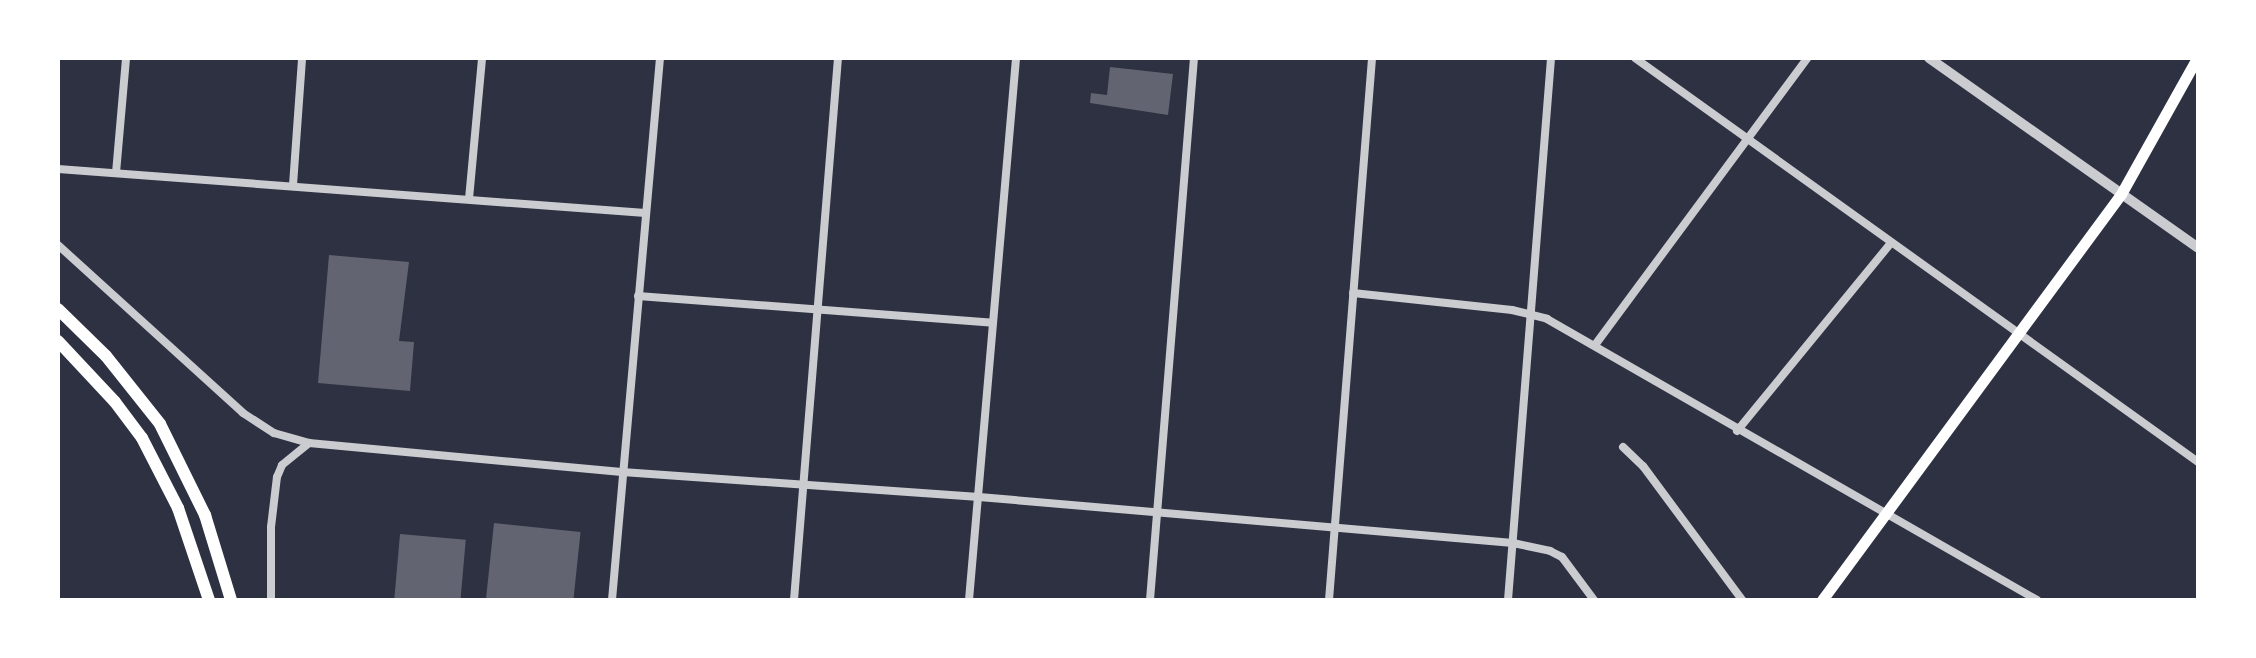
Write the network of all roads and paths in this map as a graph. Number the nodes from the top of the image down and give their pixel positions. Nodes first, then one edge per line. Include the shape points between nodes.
1 (126, 58) edge
2 (302, 58) edge
3 (482, 58) edge
4 (660, 58) edge
5 (838, 58) edge
6 (1016, 58) edge
7 (1194, 58) edge
8 (1372, 58) edge
9 (1551, 58) edge
10 (1635, 58) edge
11 (1807, 58) edge
12 (1929, 58) edge
13 (2197, 58) edge
14 (1747, 138) junction
15 (58, 169) edge
16 (116, 173) junction
17 (293, 185) junction
18 (2121, 194) junction
19 (469, 199) junction
20 (645, 213) junction
21 (1891, 243) junction
22 (58, 245) edge
23 (2198, 248) edge
24 (1353, 293) junction
25 (638, 296) junction
26 (58, 309) edge
27 (819, 309) junction
28 (1530, 314) junction
29 (993, 323) junction
30 (2019, 335) junction
31 (58, 341) edge
32 (1595, 345) junction
33 (1737, 431) junction
34 (309, 443) junction
35 (1623, 447) dead end
36 (2198, 462) edge
37 (622, 472) junction
38 (805, 487) junction
39 (979, 497) junction
40 (1158, 513) junction
41 (1884, 514) junction
42 (1334, 529) junction
43 (1513, 543) junction
44 (209, 600) edge
45 (231, 600) edge
46 (271, 600) edge
47 (612, 600) edge
48 (794, 600) edge
49 (969, 600) edge
50 (1150, 600) edge
51 (1329, 600) edge
52 (1508, 600) edge
53 (1594, 600) edge
54 (1742, 600) edge
55 (1822, 600) edge
56 (2037, 600) edge

1 - 16 street
2 - 17 street
3 - 19 street
4 - 20 street
5 - 27 street
6 - 29 street
7 - 40 street
8 - 24 street
9 - 28 street
10 - 14 street
11 - 14 street
12 - 18 street
13 - 18 main road
14 - 21 street
14 - 32 street
15 - 16 street
16 - 17 street
17 - 19 street
18 - 23 street
18 - 30 main road
19 - 20 street
20 - 25 street
21 - 30 street
21 - 33 street
22 - 34 street via 243,413 274,433
24 - 28 street
24 - 42 street
25 - 27 street
25 - 37 street
26 - 45 main road via 106,356 160,424 205,515
27 - 29 street
27 - 38 street
28 - 32 street
28 - 43 street
29 - 39 street
30 - 36 street
30 - 41 main road
31 - 44 main road via 142,438 178,508
32 - 33 street
33 - 41 street
34 - 37 street
34 - 46 street via 282,465 277,477
35 - 54 street via 1643,466
37 - 38 street
37 - 47 street
38 - 39 street
38 - 48 street
39 - 40 street
39 - 49 street
40 - 42 street
40 - 50 street
41 - 55 main road
41 - 56 street
42 - 43 street
42 - 51 street
43 - 52 street
43 - 53 street via 1562,557

